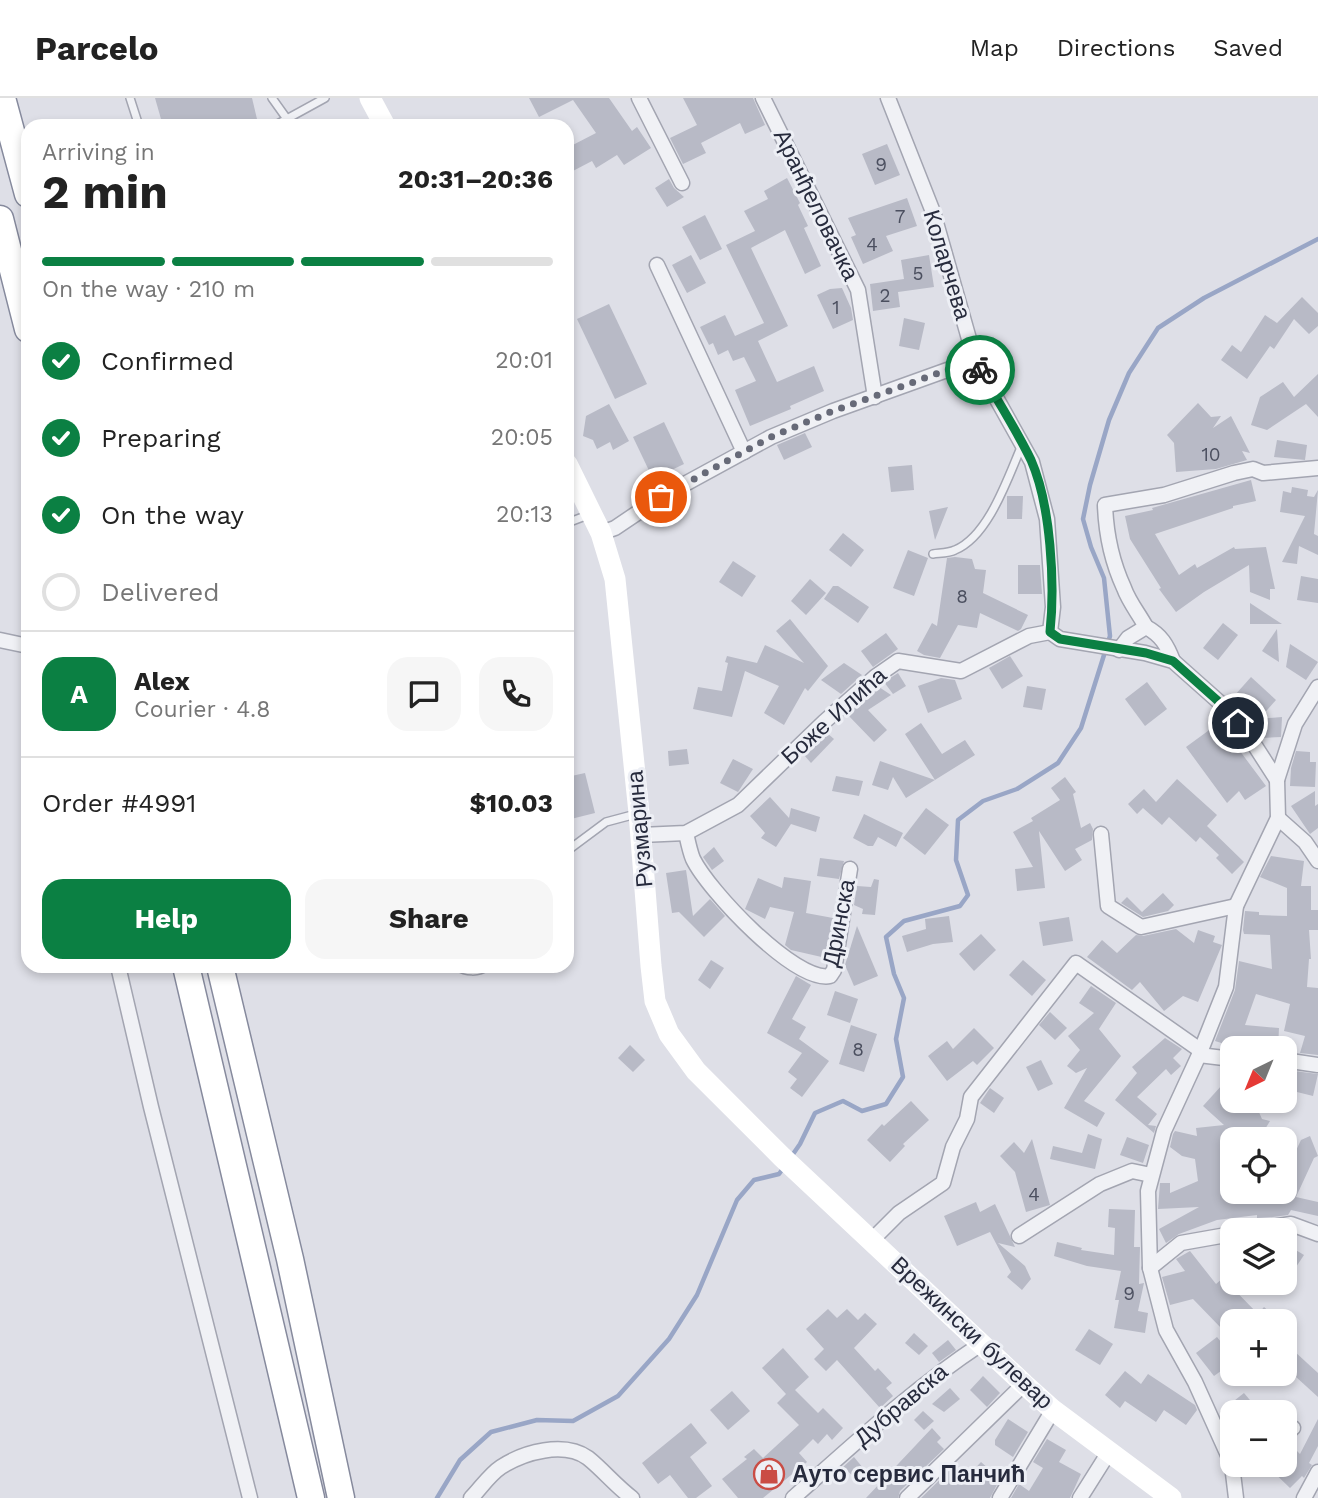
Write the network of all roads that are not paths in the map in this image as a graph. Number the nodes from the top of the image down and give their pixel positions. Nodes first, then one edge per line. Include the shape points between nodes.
1 (2, 98) edge
2 (130, 98) edge
3 (272, 98) edge
4 (325, 98) edge
5 (370, 98) edge
6 (639, 98) edge
7 (763, 98) edge
8 (888, 98) edge
9 (137, 119) edge
10 (287, 119) joint
11 (381, 119) edge
12 (21, 168) edge
13 (682, 183) dead end
14 (0, 219) edge
15 (657, 265) dead end
16 (21, 302) edge
17 (975, 360) junction
18 (875, 397) junction
19 (1022, 444) junction
20 (744, 452) junction
21 (1318, 468) edge
22 (574, 478) edge
23 (574, 523) edge
24 (597, 523) junction
25 (933, 554) dead end
26 (1146, 627) junction
27 (1050, 632) junction
28 (0, 640) edge
29 (21, 644) edge
30 (1119, 650) junction
31 (1173, 661) junction
32 (1318, 687) edge
33 (1277, 780) junction
34 (639, 813) junction
35 (1278, 818) junction
36 (686, 833) junction
37 (1101, 834) dead end
38 (641, 835) junction
39 (574, 846) edge
40 (1318, 861) edge
41 (850, 869) dead end
42 (1236, 906) junction
43 (120, 973) edge
44 (188, 973) edge
45 (222, 973) edge
46 (1200, 1053) junction
47 (1220, 1057) edge
48 (1297, 1062) edge
49 (1318, 1065) edge
50 (788, 1163) joint
51 (1151, 1175) junction
52 (1297, 1226) edge
53 (1318, 1234) edge
54 (1019, 1236) dead end
55 (1220, 1236) edge
56 (872, 1240) junction
57 (1150, 1268) junction
58 (981, 1344) junction
59 (1024, 1384) junction
60 (1053, 1410) junction
61 (1220, 1437) edge
62 (1109, 1452) junction
63 (1318, 1472) edge
64 (1234, 1477) edge
65 (1146, 1490) edge
66 (250, 1498) edge
67 (311, 1498) edge
68 (341, 1498) edge
69 (471, 1498) edge
70 (632, 1498) edge
71 (793, 1498) edge
72 (907, 1498) edge
73 (1000, 1498) edge
74 (1080, 1498) edge
75 (1171, 1498) edge
76 (1236, 1498) edge
77 (1304, 1498) edge

1 - 12 highway
2 - 9 lane
3 - 10 lane
4 - 10 lane
5 - 11 main road
6 - 13 street
7 - 18 street, Аранђеловачка via 858,290
8 - 17 street, Коларчева via 933,212
14 - 16 highway
15 - 20 street
17 - 18 street
17 - 19 street, Коларчева
18 - 20 street
19 - 25 lane via 979,533 955,550
19 - 27 street, Коларчева via 1032,462 1047,519 1053,607
20 - 24 street via 615,528
21 - 26 street via 1263,473 1253,469 1164,495 1105,505 1118,573
22 - 24 main road, Рузмарина
23 - 24 lane
24 - 34 main road, Рузмарина via 610,554 619,603
26 - 30 street
26 - 31 street via 1157,632
27 - 30 street via 1060,639
27 - 36 street, Боже Илића via 1029,636 961,671 898,661 874,677 738,805
28 - 29 street
30 - 31 street
31 - 33 street via 1227,709
32 - 33 street via 1295,724
33 - 35 street
34 - 38 main road, Рузмарина
34 - 39 lane via 606,822
35 - 40 street
35 - 42 street
36 - 38 street, Боже Илића
36 - 41 street, Дринска via 693,859 740,918 765,942 823,977 834,970
37 - 42 street via 1108,906 1142,927
38 - 50 main road, Рузмарина via 655,1001 669,1034 696,1071
42 - 46 street via 1226,987
43 - 66 street
44 - 67 highway
45 - 68 highway
46 - 47 street
46 - 51 street via 1164,1130
46 - 56 street via 1076,962 971,1097 943,1183 898,1213
48 - 49 street
50 - 56 main road, Врежински булевар
51 - 54 street via 1132,1171 1100,1184
51 - 57 street
52 - 53 street
55 - 57 street via 1181,1243
56 - 58 main road, Врежински булевар
57 - 61 street via 1166,1330
58 - 59 main road, Врежински булевар
58 - 71 street, Дубравска via 900,1403
59 - 60 main road, Врежински булевар
59 - 72 street
60 - 62 main road, Врежински булевар
60 - 73 street
62 - 65 main road, Врежински булевар
62 - 74 street
63 - 77 street
64 - 76 street
65 - 75 main road, Врежински булевар
69 - 70 street via 502,1466 561,1449 588,1459

